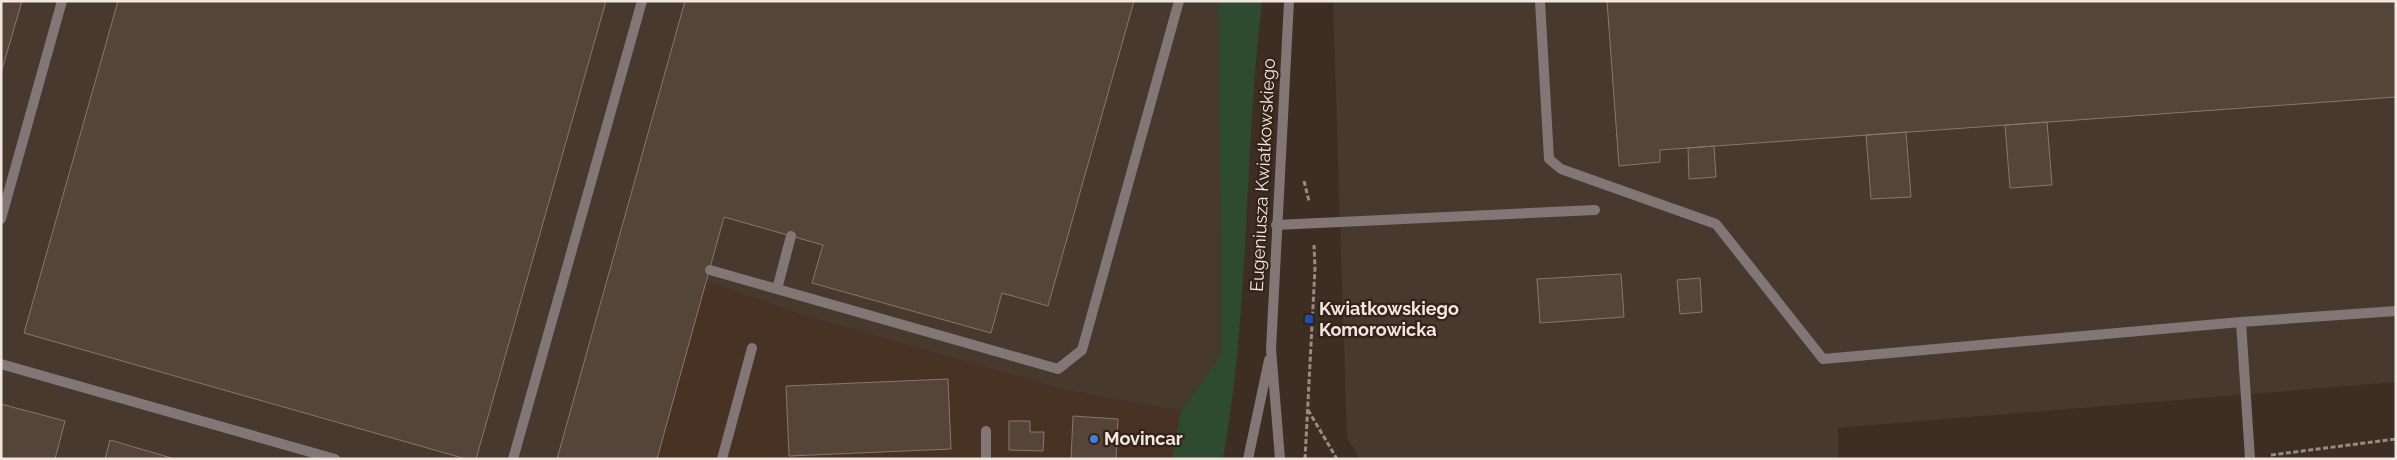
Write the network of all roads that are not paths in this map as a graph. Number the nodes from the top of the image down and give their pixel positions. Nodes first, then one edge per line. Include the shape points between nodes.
1 (62, 1) edge
2 (642, 1) edge
3 (1179, 1) edge
4 (1289, 1) edge
5 (1540, 1) edge
6 (1595, 210) dead end
7 (1, 219) edge
8 (1276, 225) junction
9 (791, 236) dead end
10 (710, 270) dead end
11 (777, 289) junction
12 (2396, 311) edge
13 (2241, 322) junction
14 (752, 348) dead end
15 (1271, 350) junction
16 (1, 364) edge
17 (986, 431) dead end
18 (335, 459) edge
19 (513, 459) edge
20 (722, 459) edge
21 (986, 459) edge
22 (1248, 459) edge
23 (1280, 459) edge
24 (2250, 459) edge

1 - 7 street
2 - 19 street
3 - 11 street via 1082,350 1058,369
4 - 8 street, Eugeniusza Kwiatkowskiego
5 - 13 street via 1549,159 1561,169 1716,224 1822,359
6 - 8 street
8 - 15 street, Eugeniusza Kwiatkowskiego
9 - 11 street
10 - 11 street
12 - 13 street
13 - 24 street
14 - 20 street
15 - 22 street, Eugeniusza Kwiatkowskiego
15 - 23 street, Eugeniusza Kwiatkowskiego
16 - 18 street
17 - 21 street

